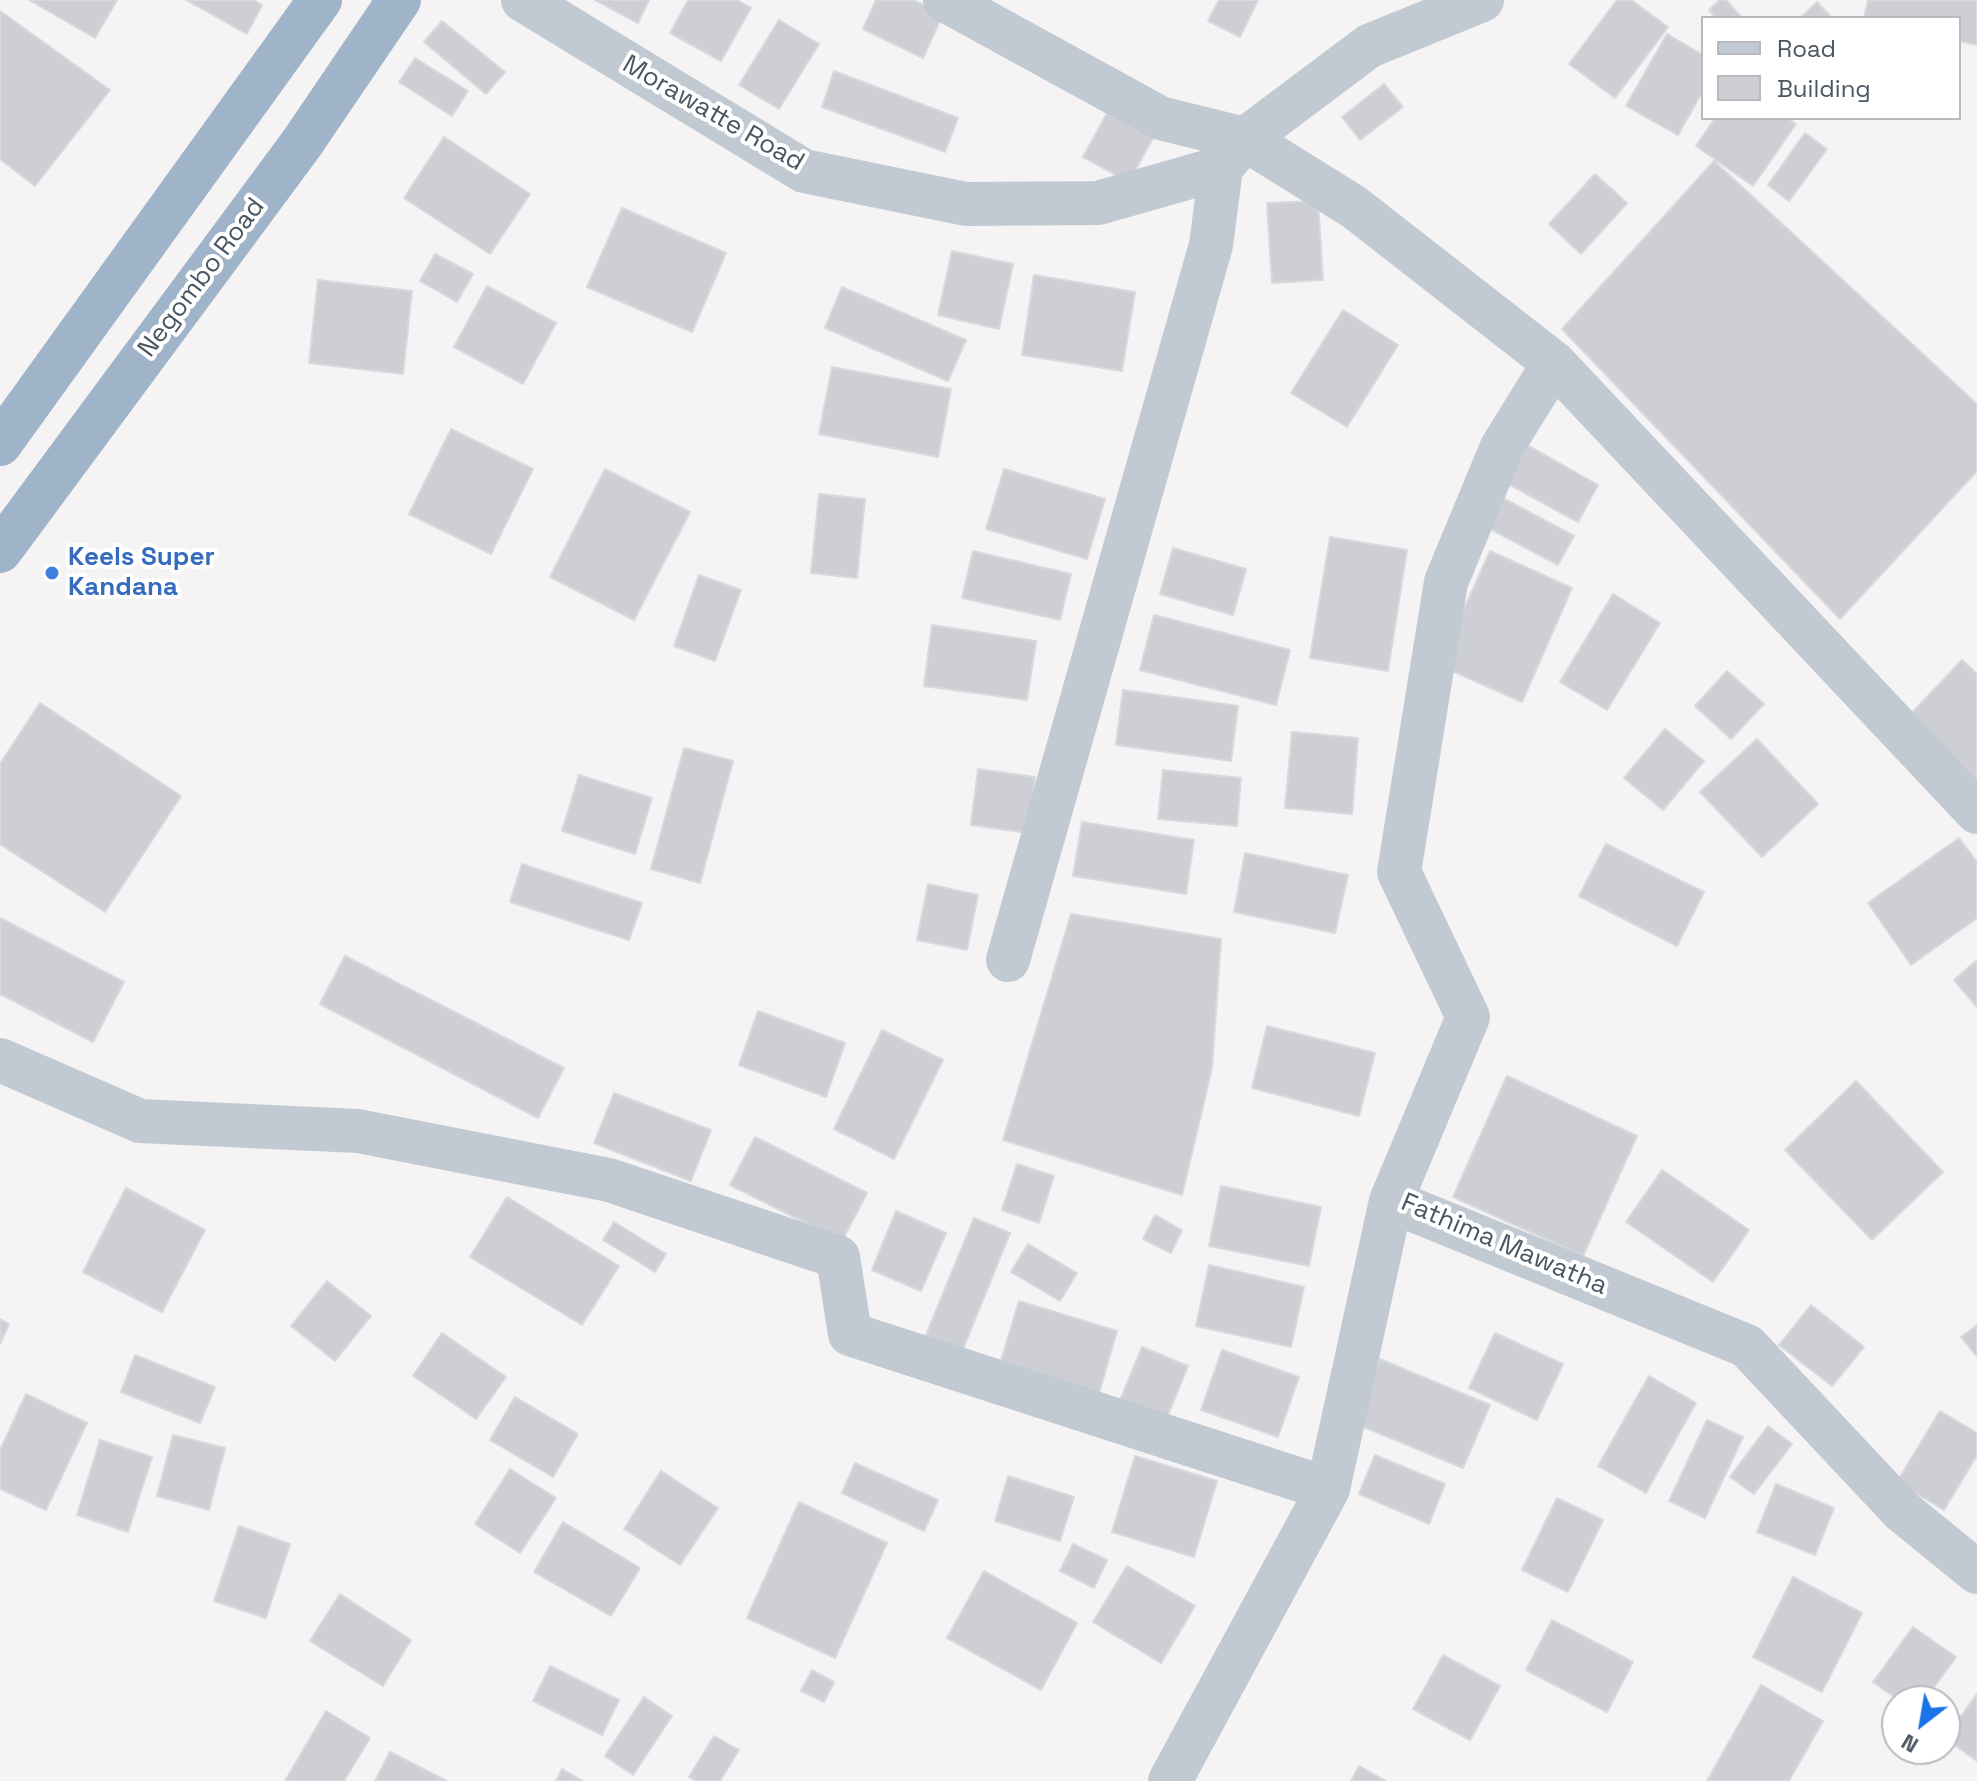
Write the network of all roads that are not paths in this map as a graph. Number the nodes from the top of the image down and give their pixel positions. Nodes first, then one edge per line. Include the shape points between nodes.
1 (320, 0) edge
2 (399, 0) edge
3 (523, 0) edge
4 (945, 0) edge
5 (1482, 0) edge
6 (1233, 153) junction
7 (1554, 363) junction
8 (0, 444) edge
9 (0, 551) edge
10 (1977, 812) edge
11 (1008, 960) dead end
12 (0, 1060) edge
13 (1391, 1201) junction
14 (1328, 1489) junction
15 (1977, 1572) edge
16 (1170, 1781) edge

1 - 8 highway
2 - 9 highway, Negombo Road via 302,143
3 - 6 street, Morawatte Road via 804,171 966,204 1098,203
4 - 6 street
5 - 6 street, Morawatte Road via 1369,46
6 - 7 street via 1354,207
6 - 11 street
7 - 10 street
7 - 13 street, Fathima Mawatha via 1502,447 1446,582 1399,872 1468,1017
12 - 14 street via 140,1121 358,1131 609,1180 838,1257 850,1334
13 - 14 street
13 - 15 street, Fathima Mawatha via 1747,1346 1902,1511
14 - 16 street

